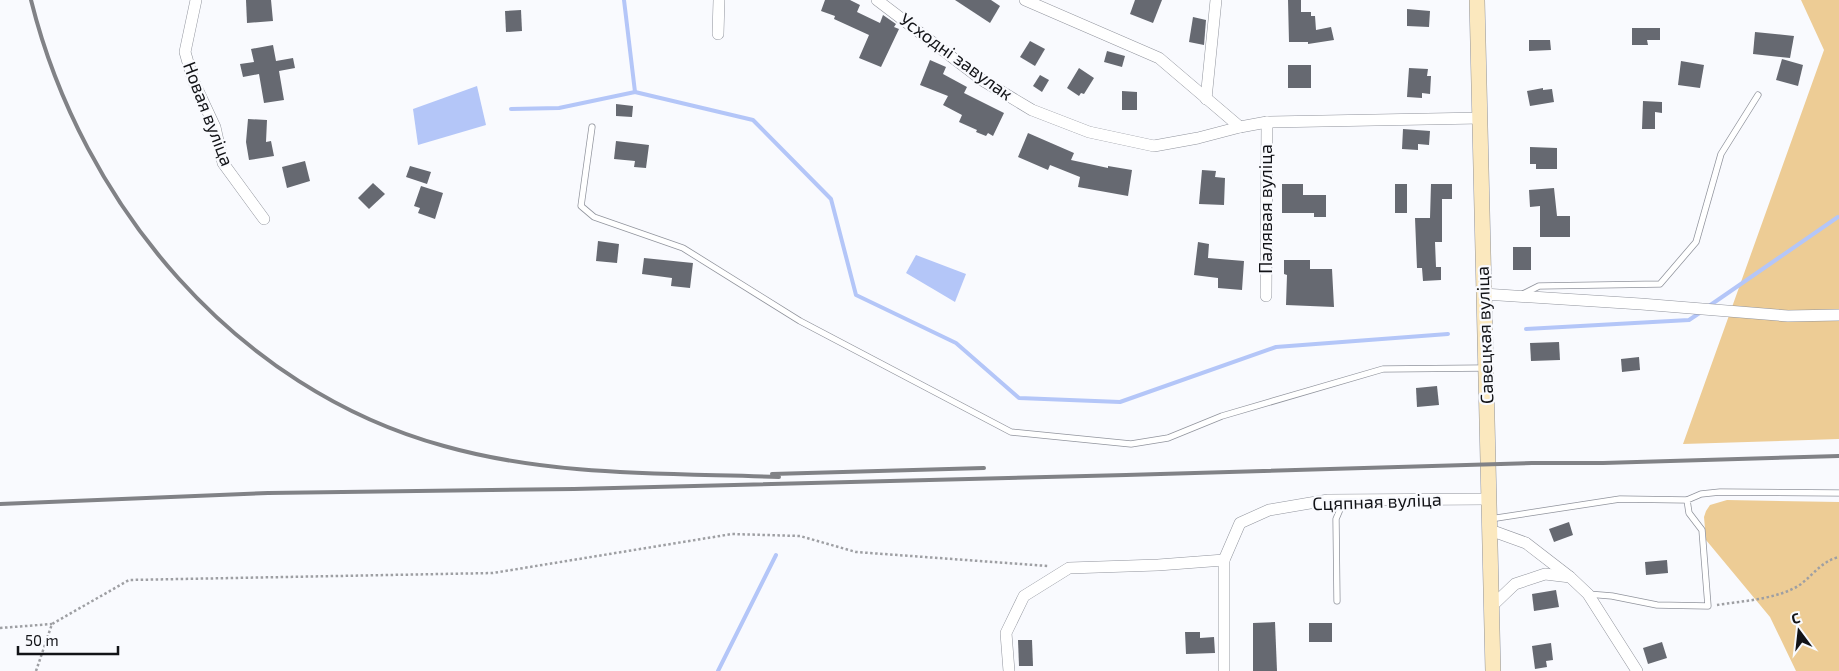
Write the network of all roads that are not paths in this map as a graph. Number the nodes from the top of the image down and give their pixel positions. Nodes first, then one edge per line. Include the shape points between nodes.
1 (196, 0) edge
2 (719, 0) edge
3 (877, 0) edge
4 (1025, 0) edge
5 (1216, 0) edge
6 (1477, 0) edge
7 (718, 34) dead end
8 (1758, 95) dead end
9 (1206, 99) junction
10 (1480, 118) junction
11 (1267, 122) junction
12 (592, 127) dead end
13 (1240, 127) junction
14 (264, 219) dead end
15 (1484, 294) junction
16 (1266, 296) dead end
17 (1517, 297) junction
18 (1839, 315) edge
19 (1487, 368) junction
20 (1839, 493) edge
21 (1490, 499) junction
22 (1344, 500) junction
23 (1687, 500) junction
24 (1490, 525) junction
25 (1224, 560) junction
26 (1570, 577) junction
27 (1588, 594) junction
28 (1337, 601) dead end
29 (1492, 606) junction
30 (1009, 671) edge
31 (1224, 671) edge
32 (1493, 671) edge
33 (1637, 671) edge

1 - 14 street, Новая вуліца via 185,52 192,80 215,126 223,163
2 - 7 street
3 - 13 street, Усходні завулак via 982,80 1032,110 1089,132 1154,146
4 - 9 street via 1159,58
5 - 9 street
6 - 10 main road, Савецкая вуліца
8 - 17 lane via 1721,154 1696,242 1660,284 1539,286
9 - 13 street
10 - 11 street, Усходні завулак
10 - 15 main road, Савецкая вуліца
11 - 13 street, Усходні завулак
11 - 16 street, Палявая вуліца
12 - 19 lane via 581,206 594,217 683,248 800,321 1011,432 1131,444 1168,438 1222,416 1383,369
15 - 17 street
15 - 19 main road, Савецкая вуліца
17 - 18 street via 1788,316
19 - 21 main road, Савецкая вуліца
20 - 23 lane via 1720,492
21 - 22 street, Сцяпная вуліца
21 - 24 main road, Савецкая вуліца
22 - 25 street, Сцяпная вуліца via 1269,510 1240,523
22 - 28 lane via 1336,519
23 - 24 lane via 1620,499
23 - 27 lane via 1689,513 1702,530 1708,606 1657,605
24 - 26 street via 1526,543
24 - 29 main road, Савецкая вуліца
25 - 30 street via 1070,568 1024,596 1006,633
25 - 31 street, Сцяпная вуліца
26 - 27 street
26 - 29 street via 1545,574 1514,584
27 - 33 street
29 - 32 main road, Савецкая вуліца

